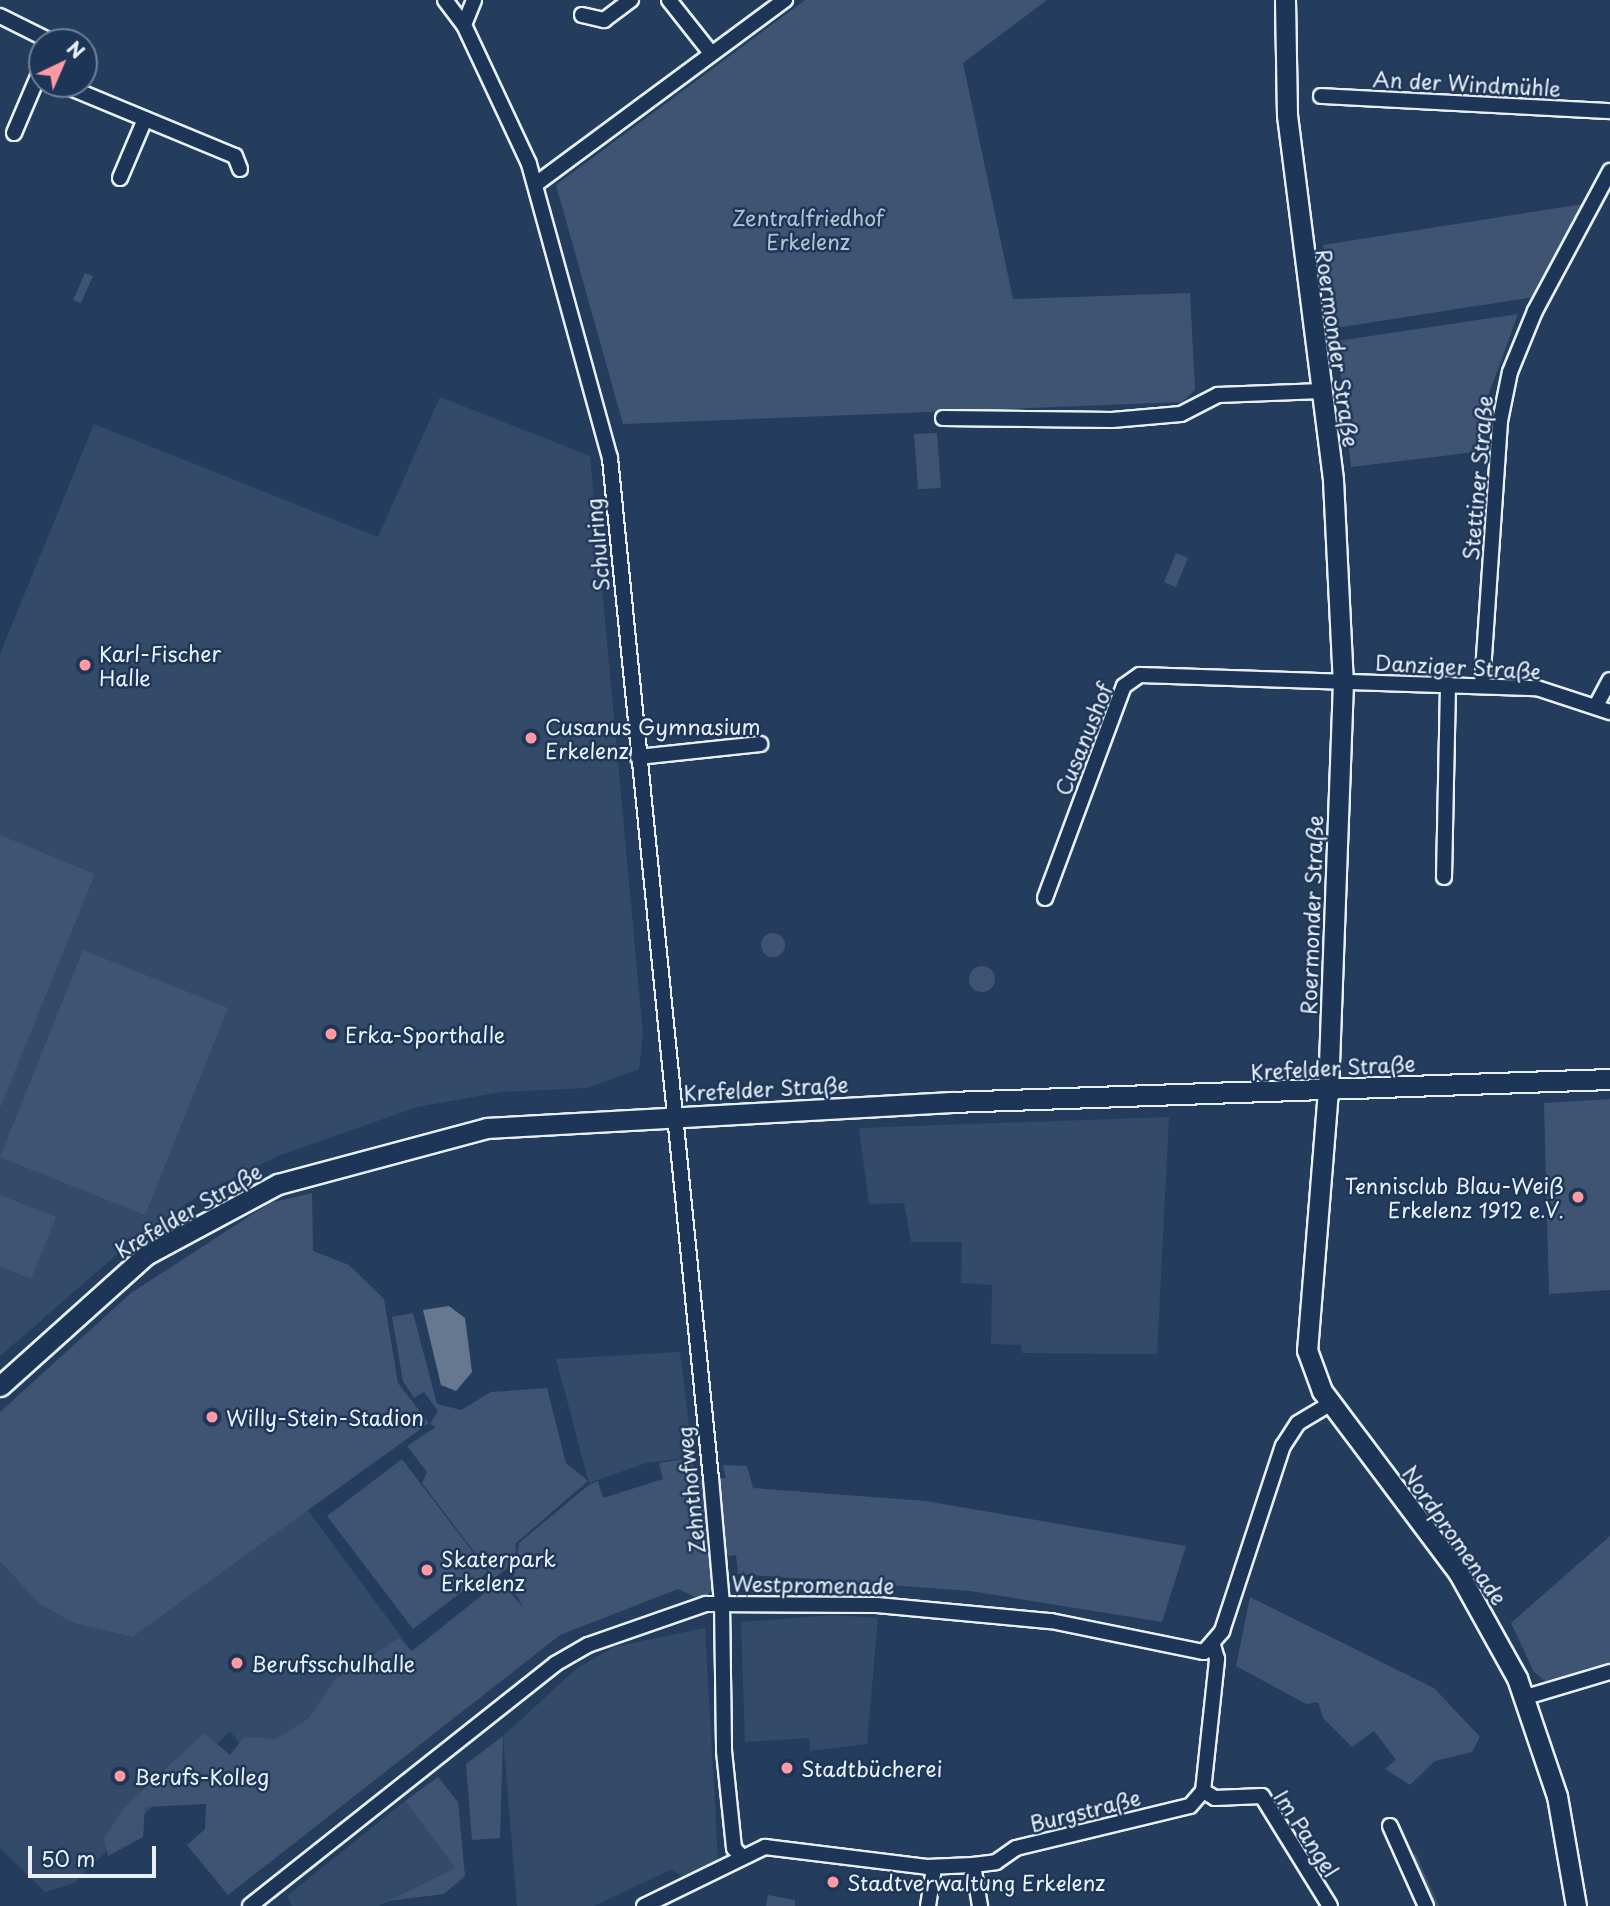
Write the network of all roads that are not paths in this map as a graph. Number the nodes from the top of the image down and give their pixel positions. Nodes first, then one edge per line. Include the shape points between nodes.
1 (445, 0) edge
2 (474, 0) edge
3 (631, 0) edge
4 (670, 0) edge
5 (785, 0) edge
6 (1285, 0) edge
7 (582, 15) dead end
8 (0, 16) edge
9 (464, 25) junction
10 (28, 30) edge
11 (711, 53) junction
12 (1321, 96) dead end
13 (30, 98) edge
14 (95, 98) edge
15 (1610, 111) edge
16 (145, 119) junction
17 (14, 133) dead end
18 (240, 169) dead end
19 (1609, 176) edge
20 (120, 178) dead end
21 (536, 184) junction
22 (1322, 391) junction
23 (943, 418) dead end
24 (1610, 680) edge
25 (1343, 682) junction
26 (1447, 684) junction
27 (1482, 686) junction
28 (1604, 708) edge
29 (760, 744) dead end
30 (638, 757) junction
31 (1444, 877) dead end
32 (1045, 898) dead end
33 (1610, 1079) edge
34 (1328, 1090) junction
35 (675, 1116) junction
36 (0, 1386) edge
37 (1331, 1403) junction
38 (722, 1603) junction
39 (1213, 1645) junction
40 (1610, 1672) edge
41 (1526, 1698) junction
42 (1203, 1791) junction
43 (1390, 1826) dead end
44 (742, 1857) junction
45 (973, 1865) junction
46 (934, 1867) junction
47 (250, 1906) edge
48 (644, 1906) edge
49 (928, 1906) edge
50 (980, 1906) edge
51 (1330, 1906) edge
52 (1426, 1906) edge
53 (1576, 1906) edge

1 - 9 street, Schulring
2 - 9 street
3 - 7 street via 604,20
4 - 11 street
5 - 11 street
6 - 22 main road, Roermonder Straße via 1291,156
8 - 10 street
9 - 21 street, Schulring
11 - 21 street
12 - 15 street, An der Windmühle
13 - 17 street
14 - 16 street
16 - 18 street via 235,156
16 - 20 street
19 - 27 street, Stettiner Straße via 1535,311 1510,372 1500,421
21 - 30 street, Schulring via 610,458
22 - 23 street via 1218,395 1181,414 1112,421
22 - 25 main road, Roermonder Straße
24 - 28 street
25 - 26 street, Danziger Straße
25 - 32 street, Cusanushof via 1140,675 1123,689
25 - 34 main road, Roermonder Straße
26 - 27 street, Danziger Straße
26 - 31 street
27 - 28 street, Danziger Straße via 1537,688
29 - 30 street
30 - 35 street, Schulring
33 - 34 main road, Krefelder Straße
34 - 35 main road, Krefelder Straße
34 - 37 main road, Roermonder Straße via 1306,1333 1316,1378
35 - 36 main road, Krefelder Straße via 487,1128 278,1184 146,1255
35 - 38 street, Zehnthofweg
37 - 39 street via 1298,1423 1283,1446
37 - 41 main road, Nordpromenade via 1458,1572
38 - 39 street, Westpromenade via 877,1605 1051,1621 1194,1653
38 - 44 street, Zehnthofweg via 724,1751 734,1848
38 - 47 street, Westpromenade via 630,1629 555,1664
39 - 42 street via 1217,1659
40 - 41 street
41 - 53 main road, Nordpromenade via 1557,1796
42 - 45 street, Burgstraße via 1190,1806 1016,1848 996,1862
42 - 51 street, Im Pangel via 1215,1798 1262,1796
43 - 52 street
44 - 46 street, Burgstraße via 780,1845
44 - 48 street, Burgstraße
45 - 46 street, Burgstraße
45 - 50 street
46 - 49 street

